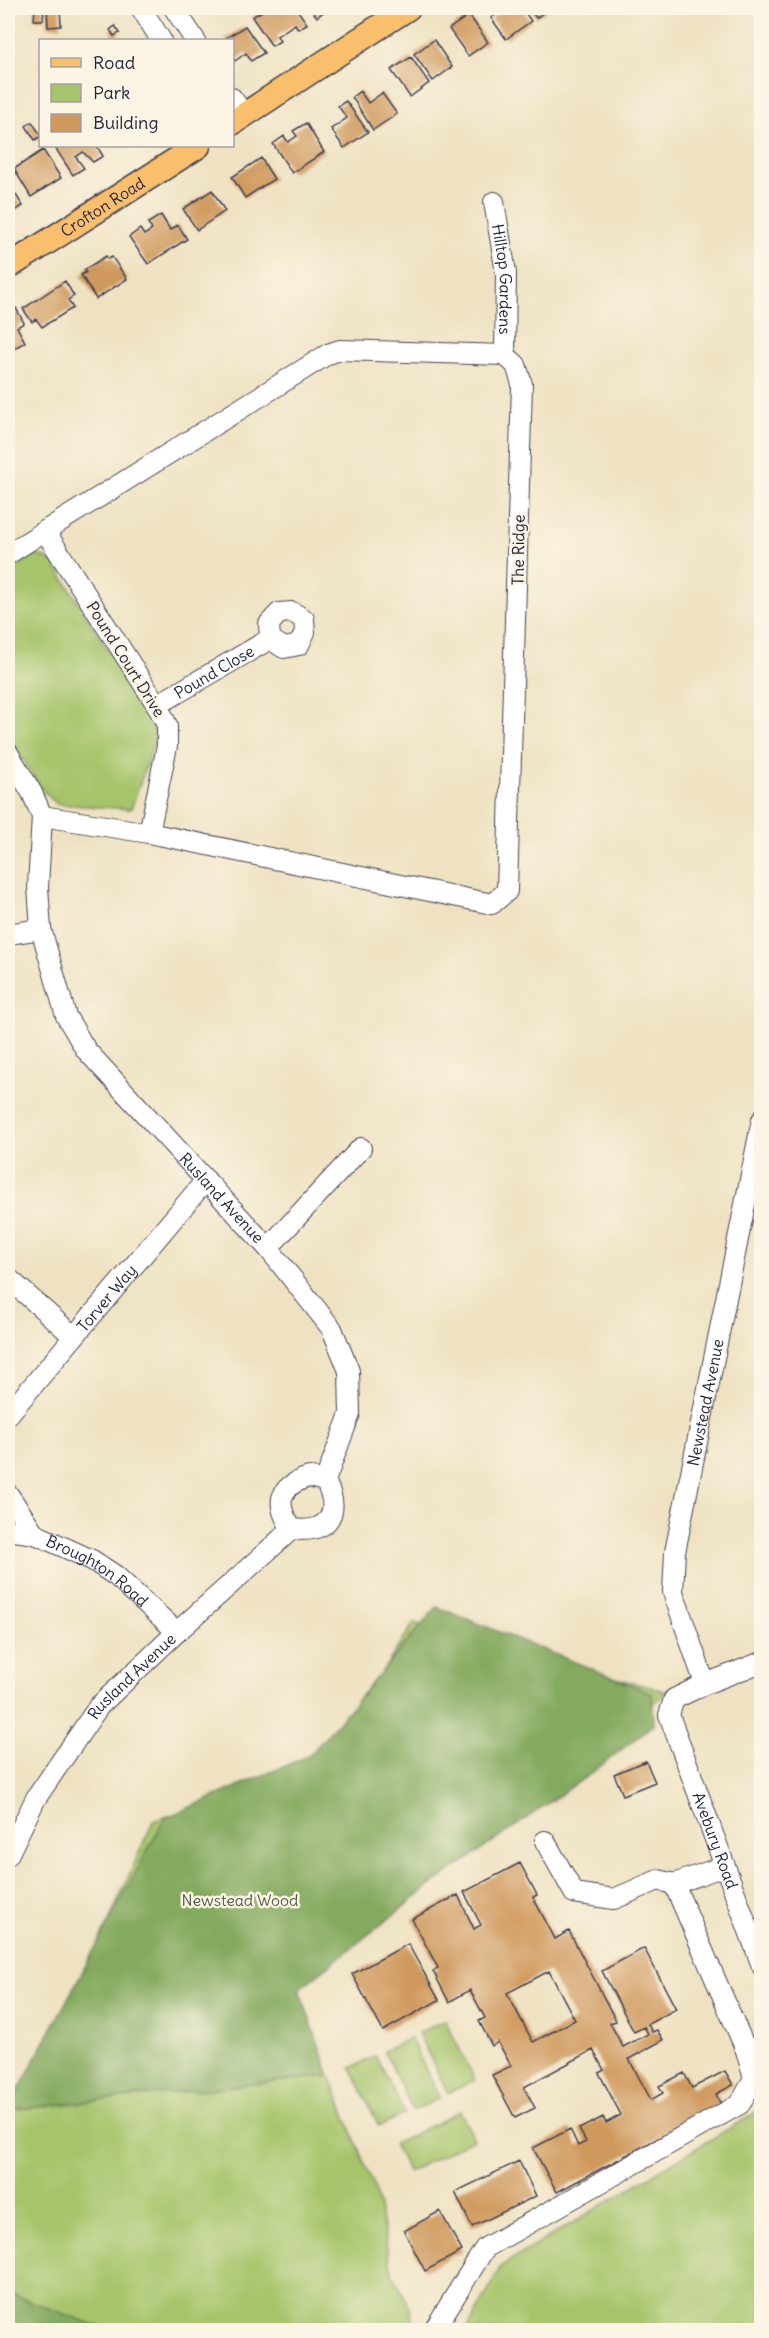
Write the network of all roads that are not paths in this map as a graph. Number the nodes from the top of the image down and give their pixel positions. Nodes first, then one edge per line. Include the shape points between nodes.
1 (141, 8) edge
2 (174, 8) edge
3 (408, 8) edge
4 (160, 39) edge
5 (194, 39) edge
6 (236, 112) edge
7 (196, 147) edge
8 (494, 202) dead end
9 (8, 267) edge
10 (505, 355) junction
11 (45, 531) junction
12 (8, 554) edge
13 (270, 639) dead end
14 (158, 705) junction
15 (8, 753) edge
16 (42, 816) junction
17 (149, 833) junction
18 (41, 929) junction
19 (8, 934) edge
20 (762, 1120) edge
21 (361, 1148) dead end
22 (206, 1180) junction
23 (268, 1248) junction
24 (8, 1278) edge
25 (73, 1336) junction
26 (8, 1414) edge
27 (325, 1481) junction
28 (8, 1494) edge
29 (292, 1529) junction
30 (8, 1530) edge
31 (35, 1534) junction
32 (177, 1632) junction
33 (762, 1662) edge
34 (705, 1684) junction
35 (545, 1840) dead end
36 (8, 1855) edge
37 (724, 1866) junction
38 (674, 1884) junction
39 (762, 1966) edge
40 (754, 2049) edge
41 (434, 2331) edge

1 - 4 street
2 - 5 street
3 - 6 main road
7 - 9 main road, Crofton Road
8 - 10 street, Hilltop Gardens via 506,273
10 - 11 street via 340,350 328,354
10 - 17 street, The Ridge via 516,365 522,384 507,891 492,904
11 - 12 street
11 - 14 street, Pound Court Drive
13 - 14 street, Pound Close
14 - 17 street, Pound Court Drive via 167,725 167,746
15 - 16 street
16 - 17 street
16 - 18 street, Rusland Avenue via 38,887
18 - 19 street
18 - 22 street, Rusland Avenue via 66,1016 86,1050
20 - 34 street, Newstead Avenue via 675,1552 673,1592
21 - 23 street
22 - 23 street, Rusland Avenue
22 - 25 street, Torver Way
23 - 27 street, Rusland Avenue via 332,1329 349,1371 350,1414
24 - 25 street
25 - 26 street, Torver Way
27 - 29 street via 334,1509 326,1523 310,1531
27 - 29 street via 309,1477 292,1483 282,1497 283,1515
28 - 31 street
29 - 32 street, Rusland Avenue
30 - 31 street, Broughton Road
31 - 32 street, Broughton Road via 92,1560 116,1576
32 - 36 street, Rusland Avenue via 99,1706 36,1798
33 - 34 street
34 - 37 street, Avebury Road via 674,1699 669,1715
35 - 38 street via 574,1893 614,1899 658,1880
37 - 38 street
37 - 39 street, Avebury Road
38 - 40 street
40 - 41 street via 754,2079 740,2104 485,2248

